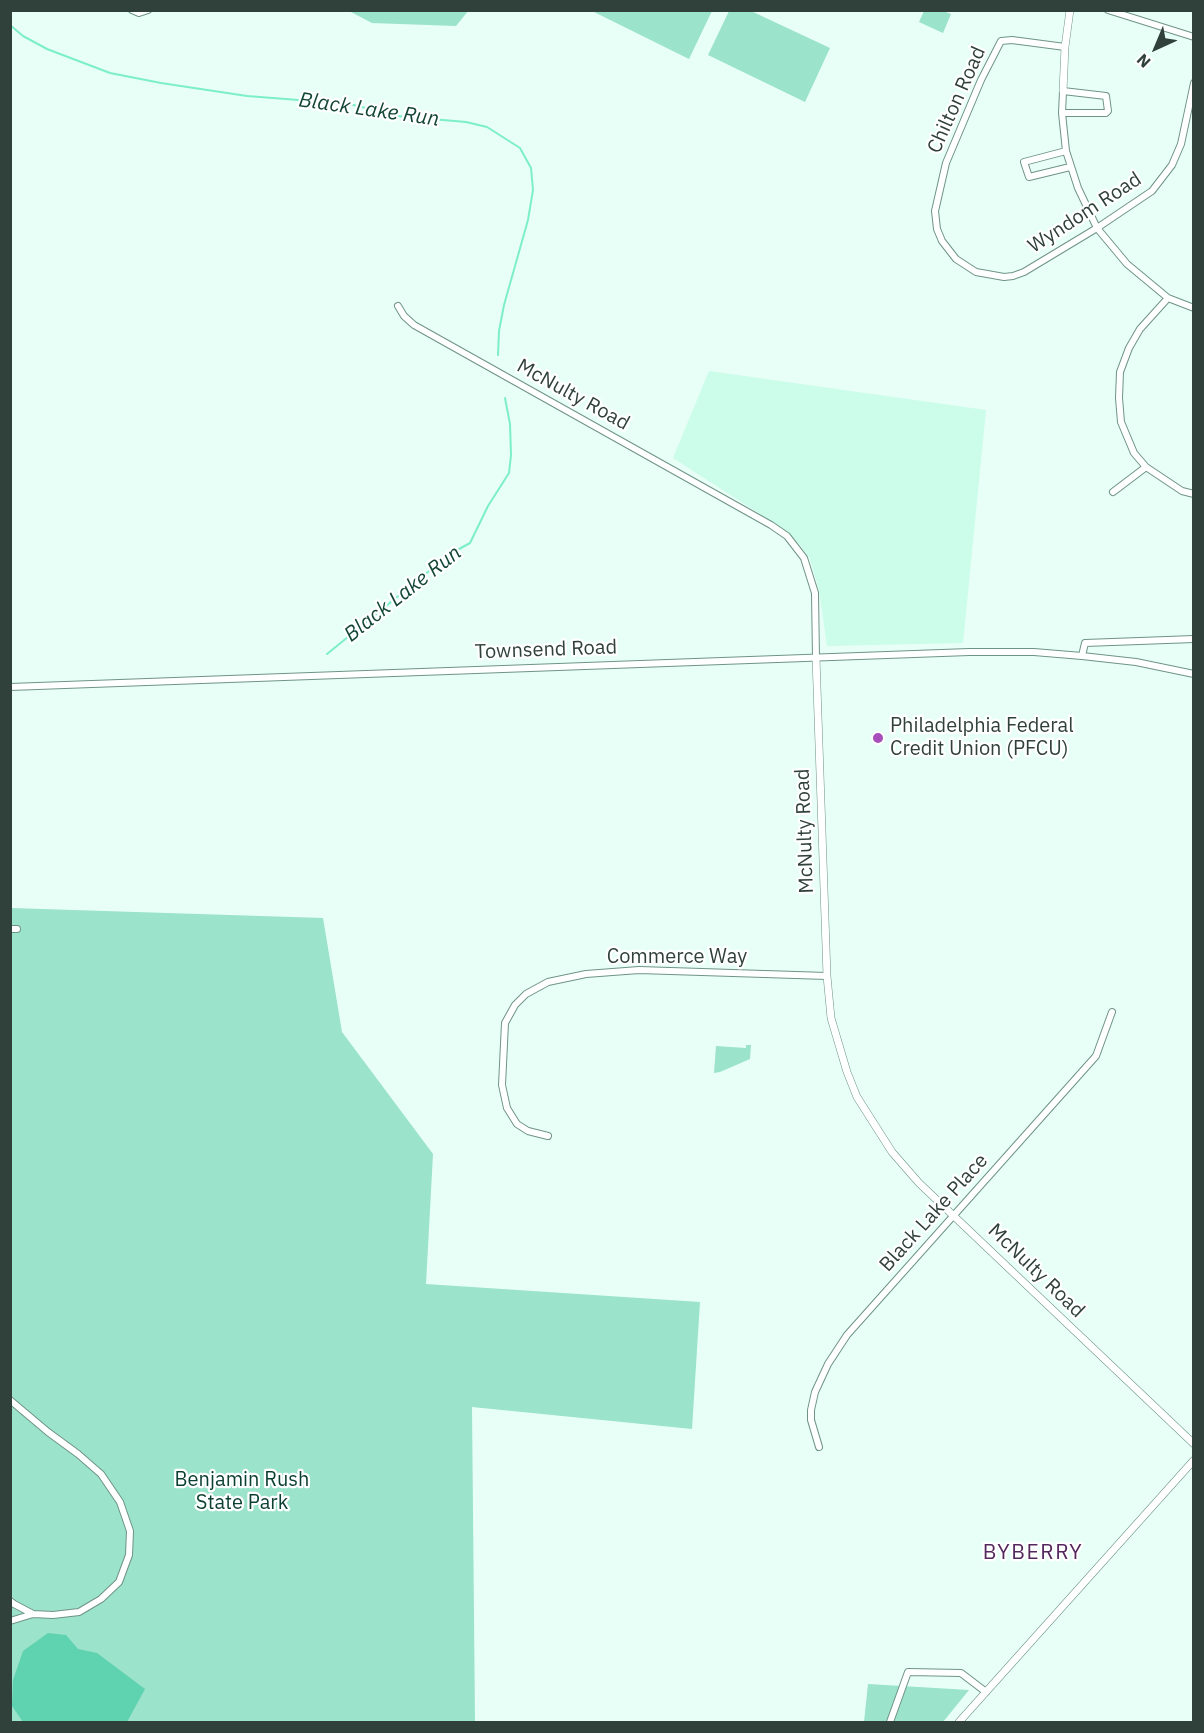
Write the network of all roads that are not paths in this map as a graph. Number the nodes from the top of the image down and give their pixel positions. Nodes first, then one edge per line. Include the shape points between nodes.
1 (132, 10) edge
2 (148, 10) edge
3 (1070, 10) edge
4 (1108, 10) edge
5 (1194, 37) edge
6 (1065, 47) junction
7 (1194, 83) edge
8 (1063, 91) junction
9 (1062, 112) junction
10 (1066, 151) junction
11 (1070, 167) junction
12 (1097, 228) junction
13 (940, 236) joint
14 (1167, 298) junction
15 (398, 306) dead end
16 (1194, 308) edge
17 (1146, 467) junction
18 (1113, 492) dead end
19 (1194, 494) edge
20 (1194, 639) edge
21 (1082, 656) junction
22 (816, 658) junction
23 (1194, 674) edge
24 (10, 687) edge
25 (827, 976) junction
26 (1112, 1012) dead end
27 (548, 1136) dead end
28 (955, 1215) junction
29 (10, 1400) edge
30 (1194, 1444) edge
31 (819, 1447) dead end
32 (1194, 1460) edge
33 (10, 1601) edge
34 (33, 1614) junction
35 (10, 1621) edge
36 (986, 1692) junction
37 (890, 1722) edge
38 (959, 1722) edge

1 - 2 street
3 - 6 street
4 - 5 street
6 - 8 street
6 - 13 street, Chilton Road via 1001,41 946,163 935,211
7 - 12 street, Wyndom Road via 1181,144 1165,177 1152,191
8 - 9 street
8 - 9 street via 1106,96 1108,111
9 - 10 street
10 - 11 street
10 - 11 street via 1024,162 1029,177
11 - 12 street
12 - 13 street, Wyndom Road via 1024,272 1004,277 976,272 956,259
12 - 14 street via 1127,264
14 - 16 street
14 - 17 street via 1140,329 1120,372 1121,422 1134,453
15 - 22 street, McNulty Road via 414,325 787,536 804,558 815,593
17 - 18 street
17 - 19 street via 1182,491
20 - 21 street via 1085,642
21 - 22 street, Townsend Road via 969,652
21 - 23 street, Townsend Road
22 - 24 street, Townsend Road
22 - 25 street, McNulty Road
25 - 27 street, Commerce Way via 639,970 548,982 526,994 505,1023 502,1085 507,1108 517,1124
25 - 28 street, McNulty Road via 831,1018 857,1097 892,1152
26 - 28 street, Black Lake Place via 1096,1056
28 - 30 street, McNulty Road
28 - 31 street, Black Lake Place via 847,1335 828,1364 814,1392 811,1410
29 - 34 street via 101,1474 120,1502 130,1531 129,1555 119,1582 101,1599 79,1612
32 - 36 street
33 - 34 street
34 - 35 street
36 - 37 street via 961,1673 908,1672
36 - 38 street

